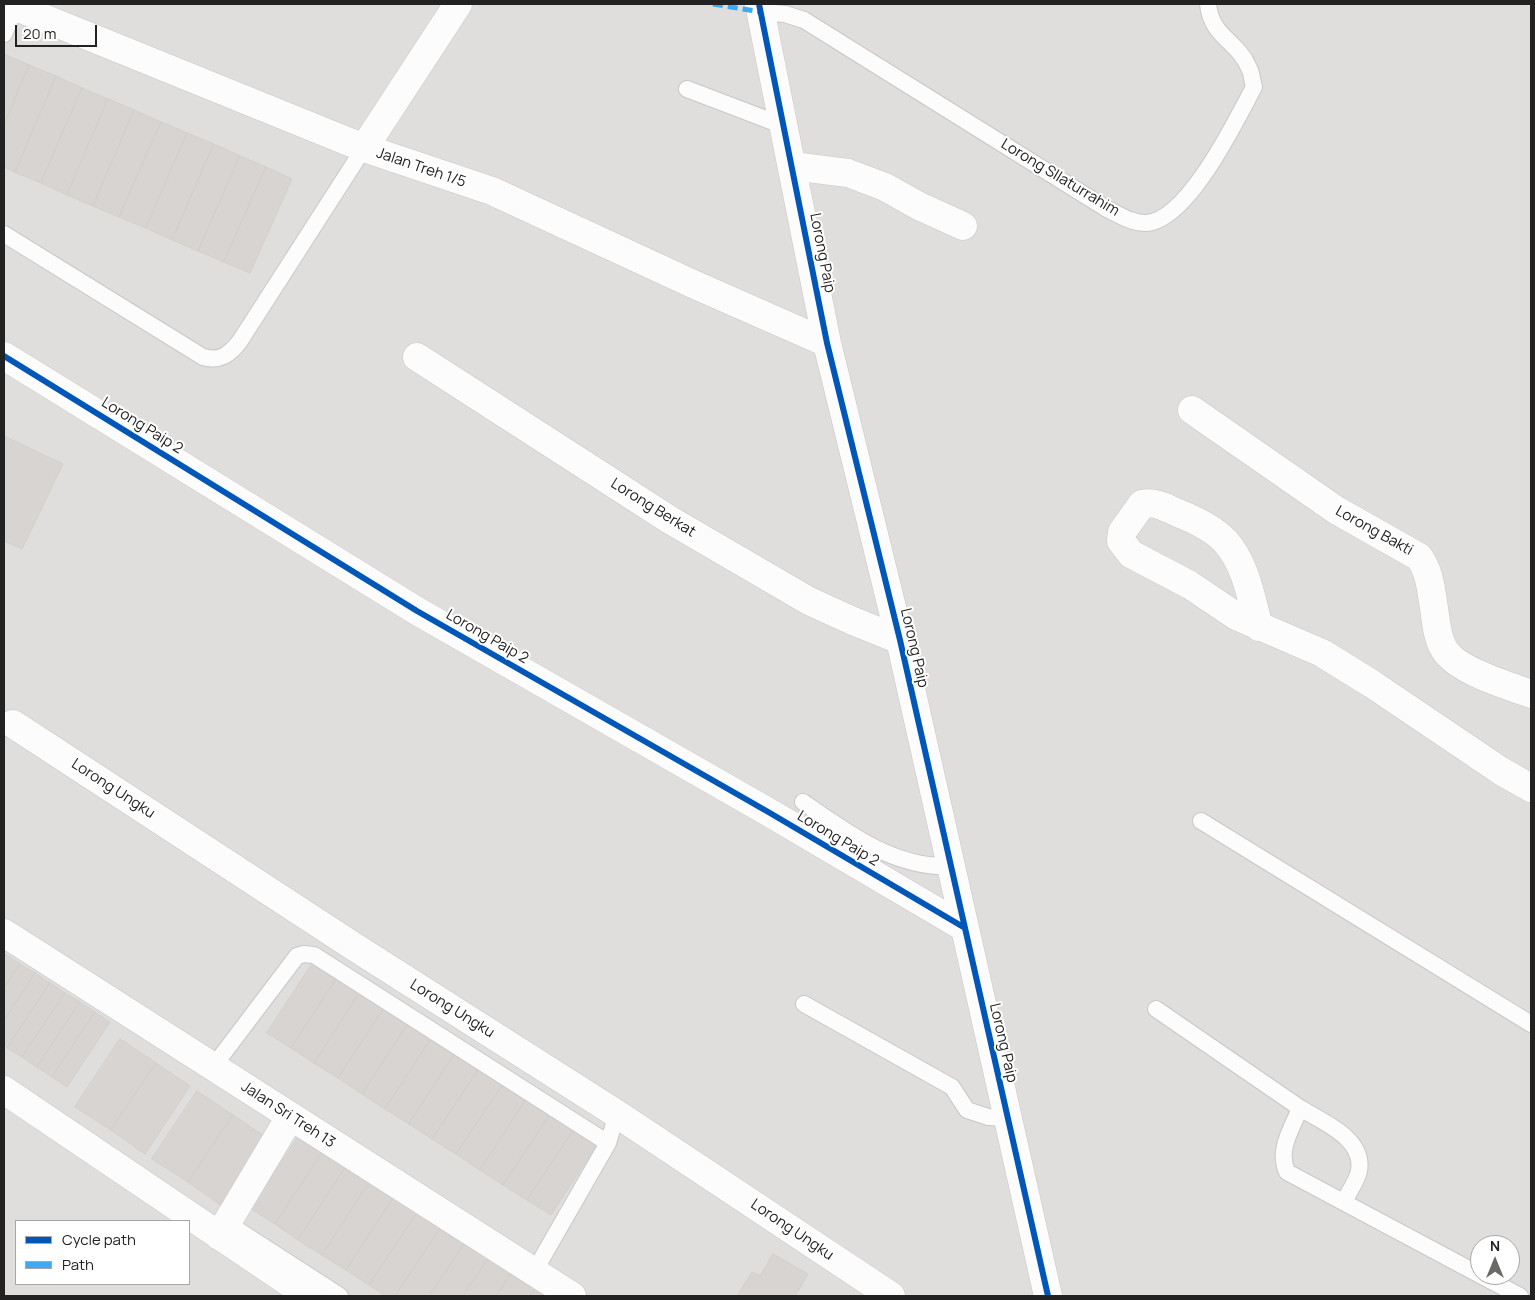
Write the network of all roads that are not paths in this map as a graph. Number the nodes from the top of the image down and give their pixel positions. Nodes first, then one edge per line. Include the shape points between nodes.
1 (458, 4) edge
2 (1208, 4) edge
3 (13, 5) edge
4 (760, 8) edge
5 (4, 34) edge
6 (687, 89) dead end
7 (784, 126) junction
8 (364, 148) junction
9 (792, 166) junction
10 (963, 226) dead end
11 (4, 234) edge
12 (827, 343) junction
13 (4, 356) edge
14 (417, 357) dead end
15 (1192, 410) dead end
16 (1259, 627) junction
17 (900, 640) junction
18 (1531, 694) edge
19 (13, 724) dead end
20 (1531, 788) edge
21 (802, 802) dead end
22 (1201, 821) dead end
23 (951, 866) junction
24 (965, 928) junction
25 (4, 933) edge
26 (804, 1004) dead end
27 (1156, 1009) dead end
28 (1531, 1024) edge
29 (213, 1068) junction
30 (4, 1090) edge
31 (1300, 1108) junction
32 (617, 1114) junction
33 (290, 1117) junction
34 (1007, 1118) junction
35 (608, 1144) junction
36 (1344, 1202) junction
37 (223, 1230) junction
38 (1470, 1270) edge
39 (534, 1272) junction
40 (1499, 1285) edge
41 (308, 1296) edge
42 (340, 1296) edge
43 (572, 1296) edge
44 (891, 1296) edge
45 (1048, 1296) edge
46 (1520, 1296) edge

1 - 8 street
2 - 4 lane, Lorong SIlaturrahim via 1215,28 1249,67 1254,87 1221,148 1185,200 1149,223 1136,222 1107,209 804,20
3 - 5 lane
3 - 8 street, Jalan Treh 1/5
4 - 7 street, Lorong Paip
6 - 7 lane
7 - 9 street, Lorong Paip
8 - 11 lane via 240,341 232,352 221,358 211,360 202,357
8 - 12 street, Jalan Treh 1/5 via 492,192
9 - 10 street via 848,173 885,187
9 - 12 street, Lorong Paip
12 - 17 street, Lorong Paip
13 - 24 street, Lorong Paip 2 via 417,611
14 - 17 street, Lorong Berkat via 670,520 809,601
15 - 18 street, Lorong Bakti via 1336,510 1420,557 1427,568 1443,648 1455,662
16 - 16 street via 1238,560 1224,540 1198,522 1165,507 1150,502 1142,504 1122,532 1121,541 1125,548
16 - 20 street via 1322,653
17 - 23 street, Lorong Paip
19 - 32 street, Lorong Ungku
21 - 23 lane via 856,839 896,857 935,867
22 - 28 lane
23 - 24 street, Lorong Paip
24 - 34 street, Lorong Paip
25 - 29 street, Jalan Sri Treh 13
26 - 34 lane via 952,1087 967,1110 988,1117
27 - 31 lane
29 - 33 street, Jalan Sri Treh 13
29 - 35 lane via 297,956 314,955
30 - 37 street
31 - 36 lane via 1347,1138 1359,1154 1359,1172
31 - 36 lane via 1287,1135 1283,1163 1287,1172
32 - 35 lane
32 - 44 street, Lorong Ungku
33 - 37 street
33 - 39 street, Jalan Sri Treh 13
34 - 45 street, Lorong Paip
35 - 39 lane
36 - 38 lane
37 - 41 street
37 - 42 lane
39 - 43 street, Jalan Sri Treh 13
40 - 46 lane

